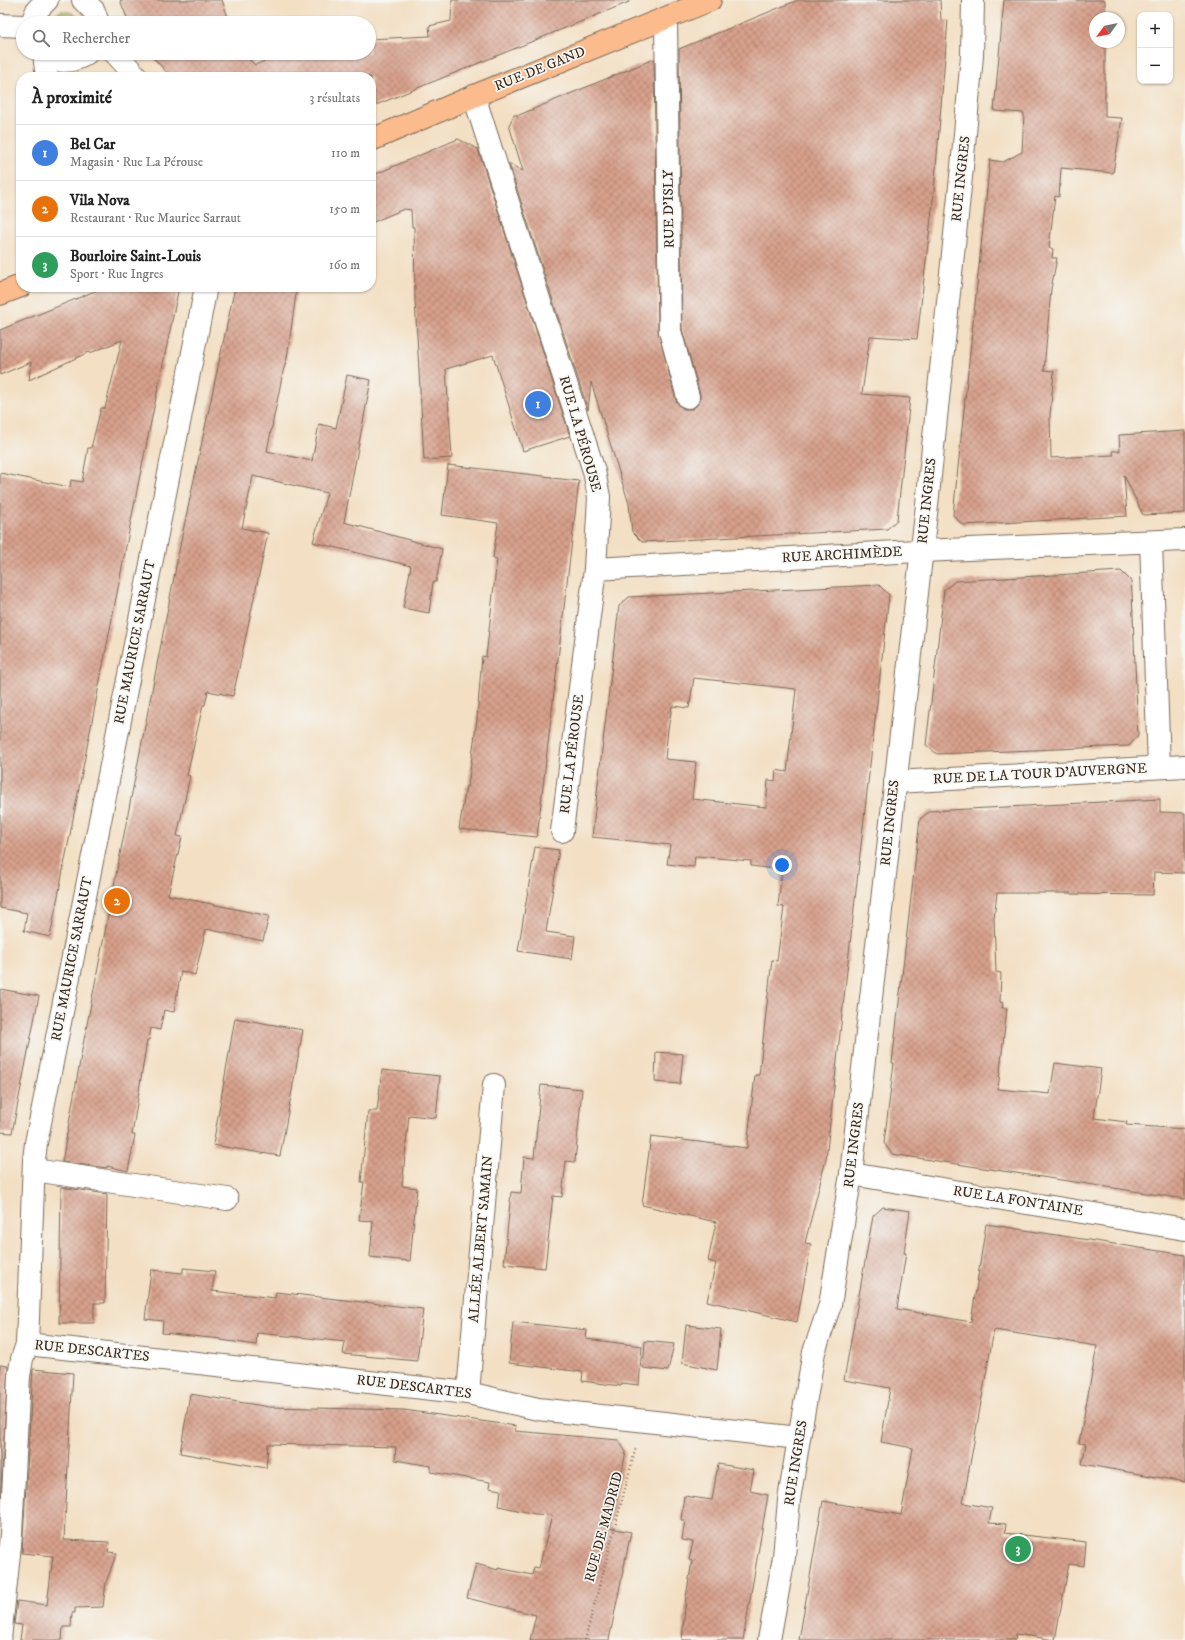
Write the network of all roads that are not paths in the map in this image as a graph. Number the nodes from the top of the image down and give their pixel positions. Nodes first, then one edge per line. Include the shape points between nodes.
1 (47, 0) edge
2 (83, 0) edge
3 (710, 0) edge
4 (973, 0) edge
5 (35, 16) edge
6 (96, 16) edge
7 (666, 18) junction
8 (0, 25) edge
9 (16, 26) edge
10 (44, 60) edge
11 (62, 60) edge
12 (76, 60) edge
13 (121, 60) edge
14 (46, 72) edge
15 (132, 72) edge
16 (474, 96) junction
17 (376, 138) edge
18 (16, 288) edge
19 (205, 292) edge
20 (0, 294) edge
21 (688, 397) dead end
22 (1185, 540) edge
23 (1151, 542) junction
24 (922, 551) junction
25 (595, 568) junction
26 (1185, 766) edge
27 (1158, 768) junction
28 (895, 782) junction
29 (562, 831) dead end
30 (494, 1085) dead end
31 (34, 1170) junction
32 (851, 1174) junction
33 (227, 1200) dead end
34 (1185, 1229) edge
35 (27, 1344) junction
36 (468, 1393) junction
37 (799, 1438) junction
38 (0, 1640) edge
39 (769, 1640) edge

1 - 5 street
2 - 6 street
3 - 7 main road, RUE DE GAND
4 - 24 street, RUE INGRES via 972,56 962,167
7 - 16 main road, RUE DE GAND
7 - 21 street, RUE D'ISLY via 670,331
8 - 9 street
10 - 14 street
11 - 12 street
13 - 15 street
16 - 17 main road, RUE DE GAND
16 - 25 street, RUE LA PÉROUSE via 594,471 599,498
18 - 20 main road
19 - 31 street, RUE MAURICE SARRAUT via 36,1143
22 - 23 street, RUE ARCHIMÈDE
23 - 24 street, RUE ARCHIMÈDE
23 - 27 street
24 - 25 street, RUE ARCHIMÈDE
24 - 28 street, RUE INGRES
25 - 29 street, RUE LA PÉROUSE
26 - 27 street, RUE DE LA TOUR D'AUVERGNE
27 - 28 street, RUE DE LA TOUR D'AUVERGNE
28 - 32 street, RUE INGRES
30 - 36 street, ALLÉE ALBERT SAMAIN
31 - 33 street
31 - 35 street, RUE MAURICE SARRAUT
32 - 34 street, RUE LA FONTAINE
32 - 37 street, RUE INGRES via 830,1305 814,1352
35 - 36 street, RUE DESCARTES
35 - 38 street, RUE MAURICE SARRAUT via 19,1376 11,1535
36 - 37 street, RUE DESCARTES via 538,1409
37 - 39 street, RUE INGRES via 789,1500 784,1557

